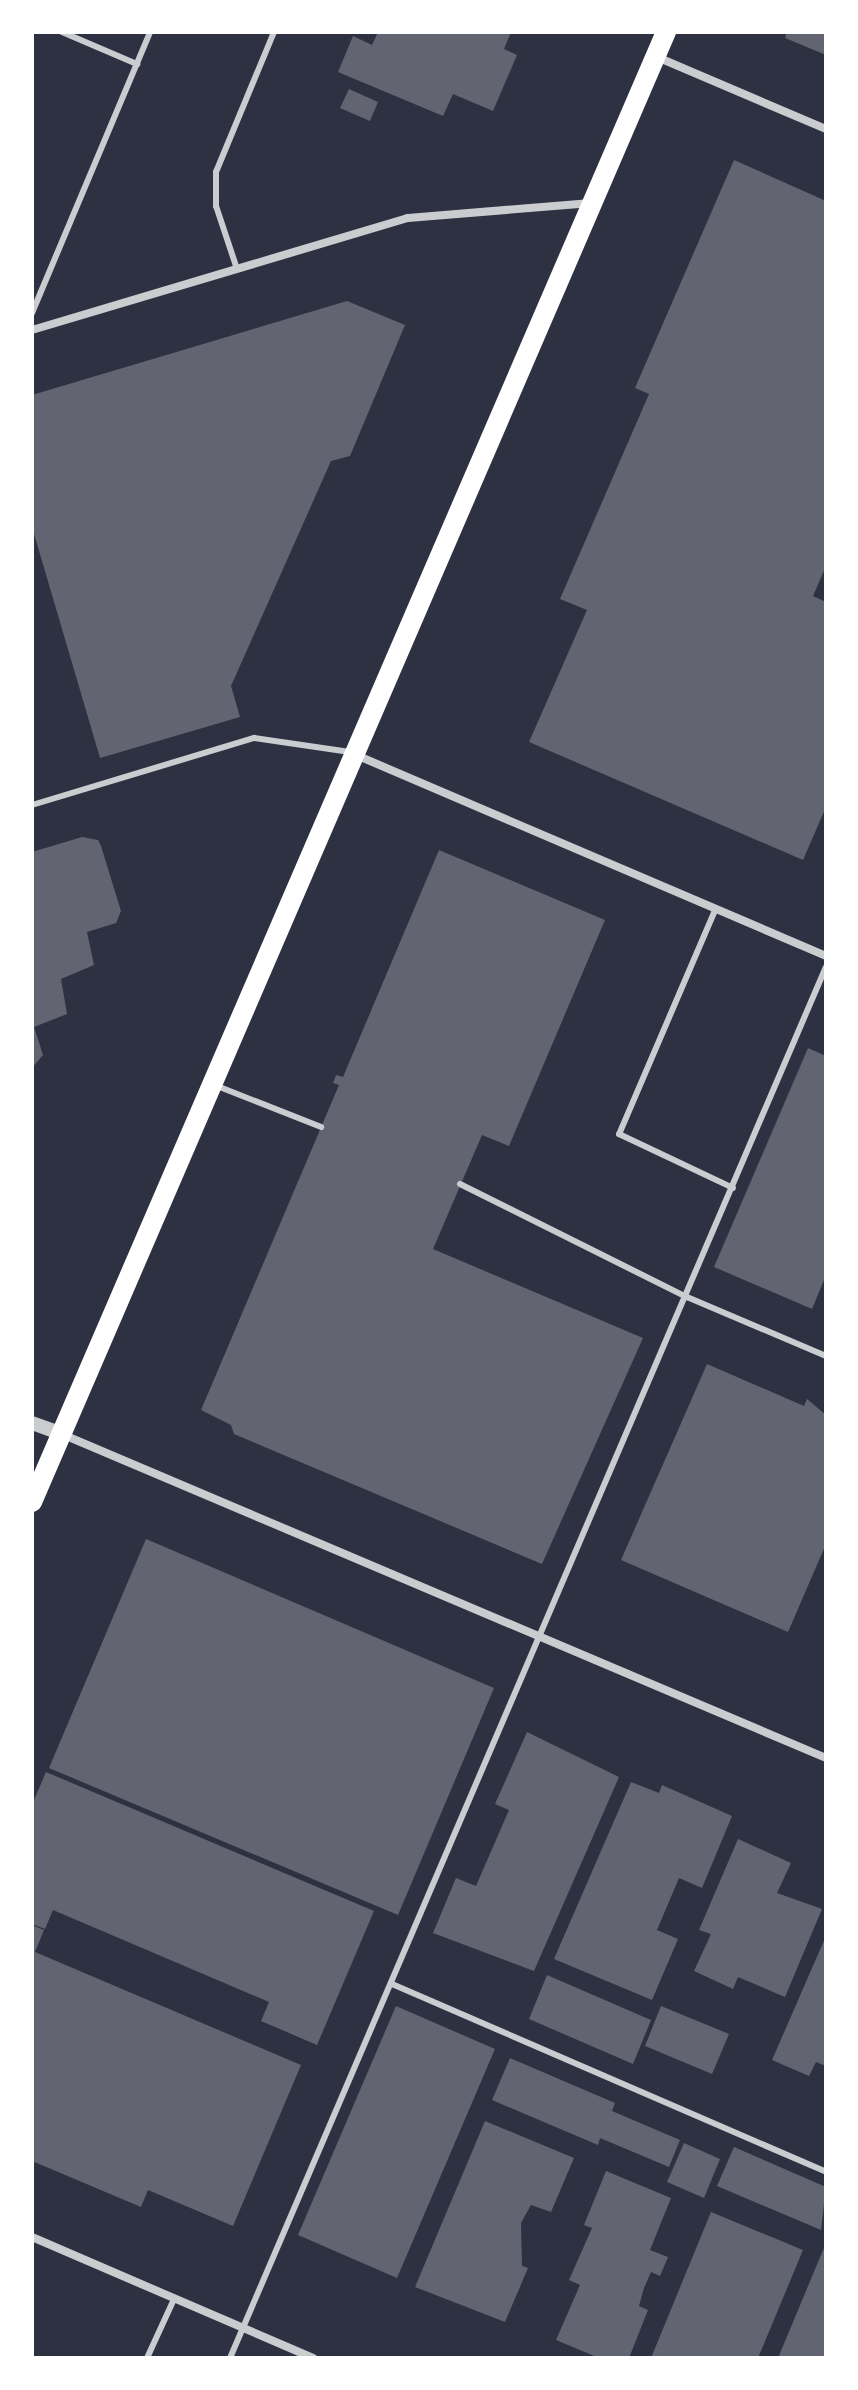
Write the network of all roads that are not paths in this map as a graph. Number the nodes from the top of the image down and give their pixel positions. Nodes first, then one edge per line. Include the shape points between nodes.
1 (62, 32) edge
2 (150, 32) edge
3 (274, 32) edge
4 (666, 32) edge
5 (656, 56) junction
6 (137, 64) junction
7 (826, 129) edge
8 (592, 203) junction
9 (237, 269) junction
10 (32, 313) edge
11 (32, 330) edge
12 (352, 753) junction
13 (32, 805) edge
14 (716, 908) junction
15 (826, 956) edge
16 (826, 967) edge
17 (210, 1083) junction
18 (321, 1127) dead end
19 (460, 1184) dead end
20 (733, 1188) junction
21 (687, 1297) junction
22 (826, 1356) edge
23 (32, 1423) edge
24 (59, 1433) junction
25 (32, 1502) edge
26 (542, 1637) junction
27 (826, 1758) edge
28 (392, 1984) junction
29 (826, 2172) edge
30 (32, 2237) edge
31 (174, 2299) junction
32 (242, 2328) junction
33 (147, 2358) edge
34 (230, 2358) edge
35 (313, 2358) edge

1 - 6 lane
2 - 6 lane
3 - 9 lane via 216,172 216,206
4 - 5 main road
5 - 7 street
5 - 8 main road
6 - 10 lane
8 - 9 street via 408,218
8 - 12 main road
9 - 11 street
12 - 13 lane via 254,738
12 - 14 street
12 - 17 main road
14 - 15 street
14 - 20 lane via 619,1134
16 - 20 lane
17 - 18 lane
17 - 24 main road
19 - 21 lane
20 - 21 lane
21 - 22 lane
21 - 26 lane
23 - 24 street
24 - 25 main road
24 - 26 street
26 - 27 street
26 - 28 lane
28 - 29 lane
28 - 32 lane
30 - 31 street
31 - 32 street
31 - 33 lane
32 - 34 lane
32 - 35 street

